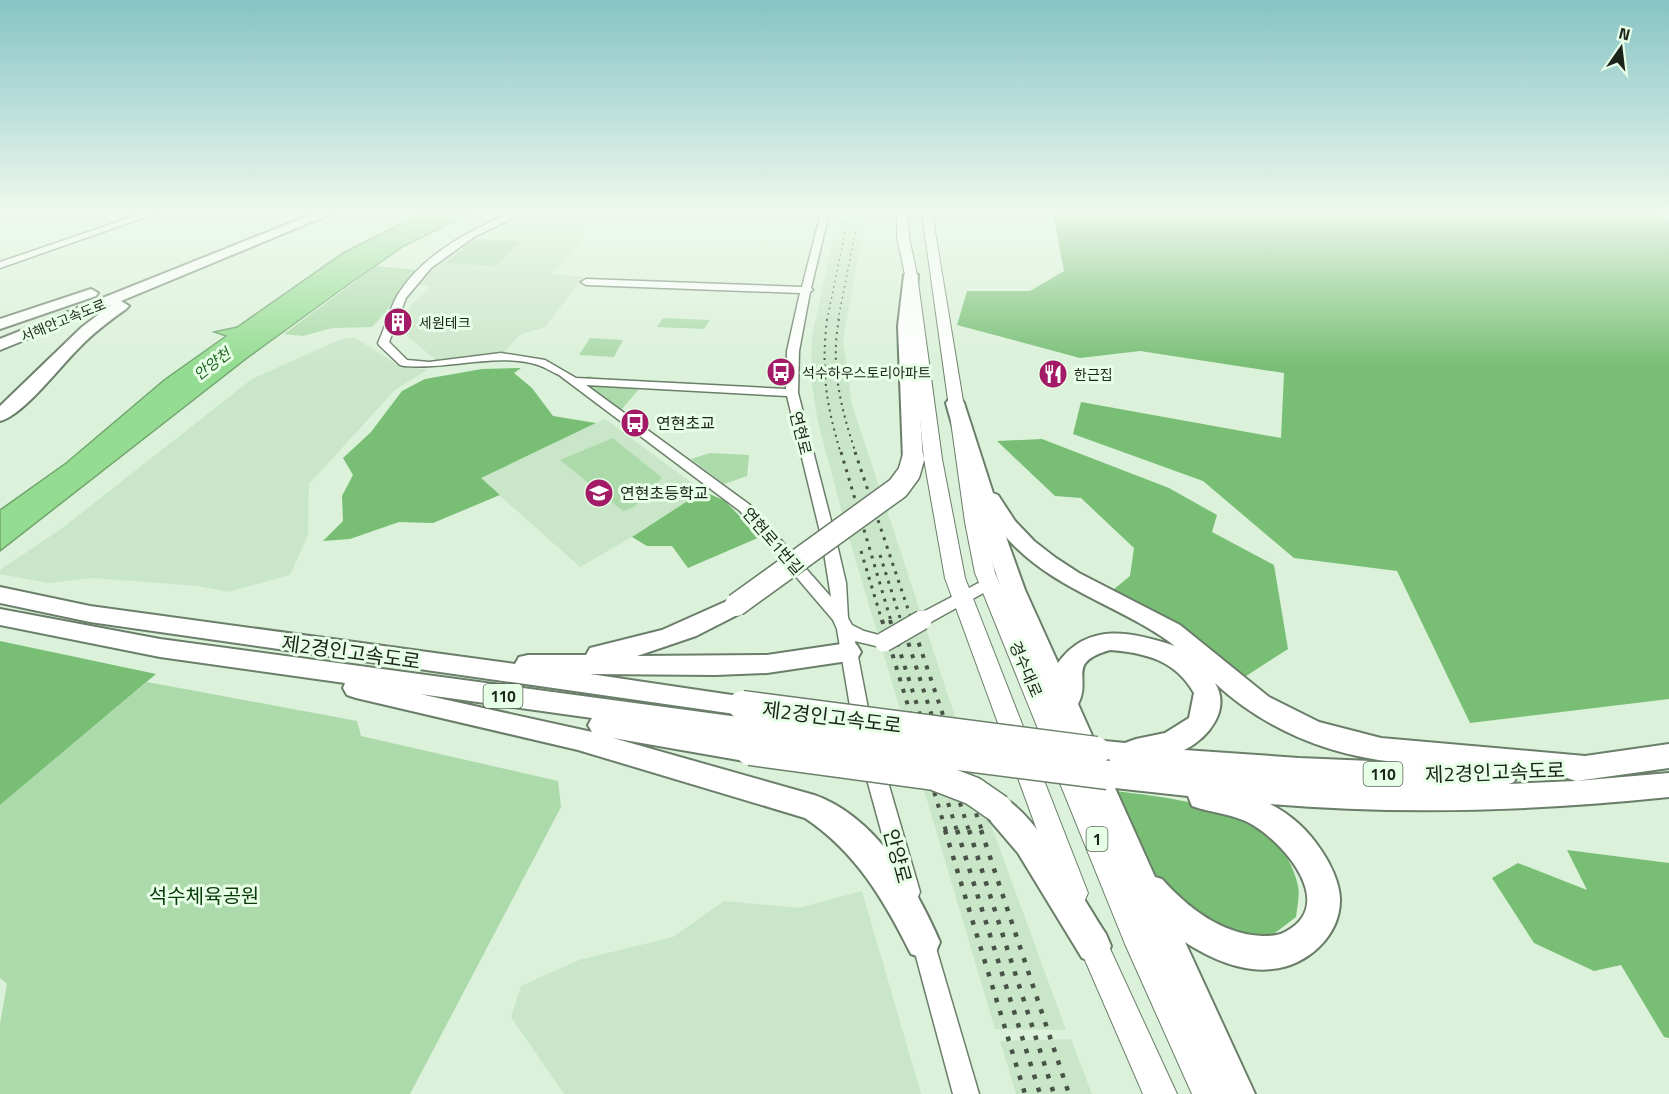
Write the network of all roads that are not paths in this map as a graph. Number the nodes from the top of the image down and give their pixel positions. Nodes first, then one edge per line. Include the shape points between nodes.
1 (185, 264) edge
2 (191, 264) edge
3 (194, 264) edge
4 (200, 264) edge
5 (429, 264) edge
6 (811, 264) edge
7 (909, 264) edge
8 (934, 264) edge
9 (911, 275) junction
10 (586, 282) dead end
11 (808, 290) junction
12 (0, 324) edge
13 (0, 338) edge
14 (0, 345) edge
15 (574, 381) junction
16 (792, 393) junction
17 (955, 403) junction
18 (0, 415) edge
19 (975, 464) junction
20 (938, 492) junction
21 (829, 540) junction
22 (789, 558) junction
23 (990, 582) junction
24 (0, 595) edge
25 (963, 597) junction
26 (0, 617) edge
27 (0, 624) edge
28 (65, 631) junction
29 (844, 633) junction
30 (382, 656) junction
31 (259, 663) junction
32 (505, 664) junction
33 (1071, 719) junction
34 (746, 728) junction
35 (1669, 756) edge
36 (1102, 764) junction
37 (1589, 768) junction
38 (1669, 785) edge
39 (1131, 860) junction
40 (923, 942) junction
41 (1094, 946) junction
42 (966, 1094) edge
43 (1160, 1094) edge
44 (1209, 1094) edge
45 (1236, 1094) edge

1 - 12 highway
2 - 13 highway, 서해안고속도로
3 - 14 highway, 서해안고속도로
4 - 18 highway via 138,297 78,337 24,397
5 - 15 street, 연현로1번길 via 404,293 383,343 404,363 510,357 541,362
6 - 11 street, 연현로
7 - 9 main road, 경수대로
8 - 17 main road, 경수대로 / 1
9 - 20 main road, 경수대로
9 - 20 main road via 900,309 908,456
9 - 32 highway, bridge via 906,326 913,459 898,488 736,605 699,626 626,650 566,660
10 - 11 street
11 - 16 street, 연현로 via 793,351
15 - 16 street
15 - 22 street, 연현로1번길 via 745,508
16 - 21 street, 연현로
17 - 19 highway
17 - 23 main road, 경수대로 / 1 via 974,522
19 - 33 highway via 1013,591
19 - 37 highway via 1005,521 1044,562 1172,632 1244,693 1302,728 1350,744 1381,749
20 - 25 main road, 경수대로 via 955,578
21 - 22 street
21 - 29 street, 연현로
22 - 29 street, 연현로1번길
23 - 25 street
23 - 44 main road, 경수대로 / 1 via 1140,944
24 - 30 highway, 제2경인고속도로 / 110 via 90,614
25 - 29 street, bridge via 884,642
25 - 41 main road, 경수대로
26 - 28 highway, 제2경인고속도로 / 110
27 - 28 highway
28 - 31 highway, 제2경인고속도로 / 110
29 - 32 highway via 767,664
29 - 40 street, 안양로 via 857,705
30 - 32 highway
30 - 34 highway, 제2경인고속도로 / 110
31 - 34 highway, 제2경인고속도로 / 110 via 485,693 608,726
31 - 40 highway via 578,739 814,808 845,829 868,852 896,890
33 - 36 highway via 1064,681 1067,665 1090,647 1115,642 1153,646 1180,659 1200,677 1208,698 1207,713 1197,728 1187,736
33 - 39 highway
34 - 36 highway, 제2경인고속도로 / 110, bridge
34 - 41 highway, bridge via 934,776 973,791 999,809 1029,843
35 - 37 highway, 제2경인고속도로 / 110
36 - 37 highway, 제2경인고속도로 / 110 via 1178,762 1317,772 1497,774
36 - 38 highway, 제2경인고속도로 / 110 via 1258,791 1394,798 1489,798
36 - 39 highway via 1241,806 1273,821 1298,843 1315,868 1323,897 1321,915 1304,939 1286,949 1235,949 1193,929 1167,909
39 - 45 highway
40 - 42 street, 안양로
41 - 43 main road, 경수대로

